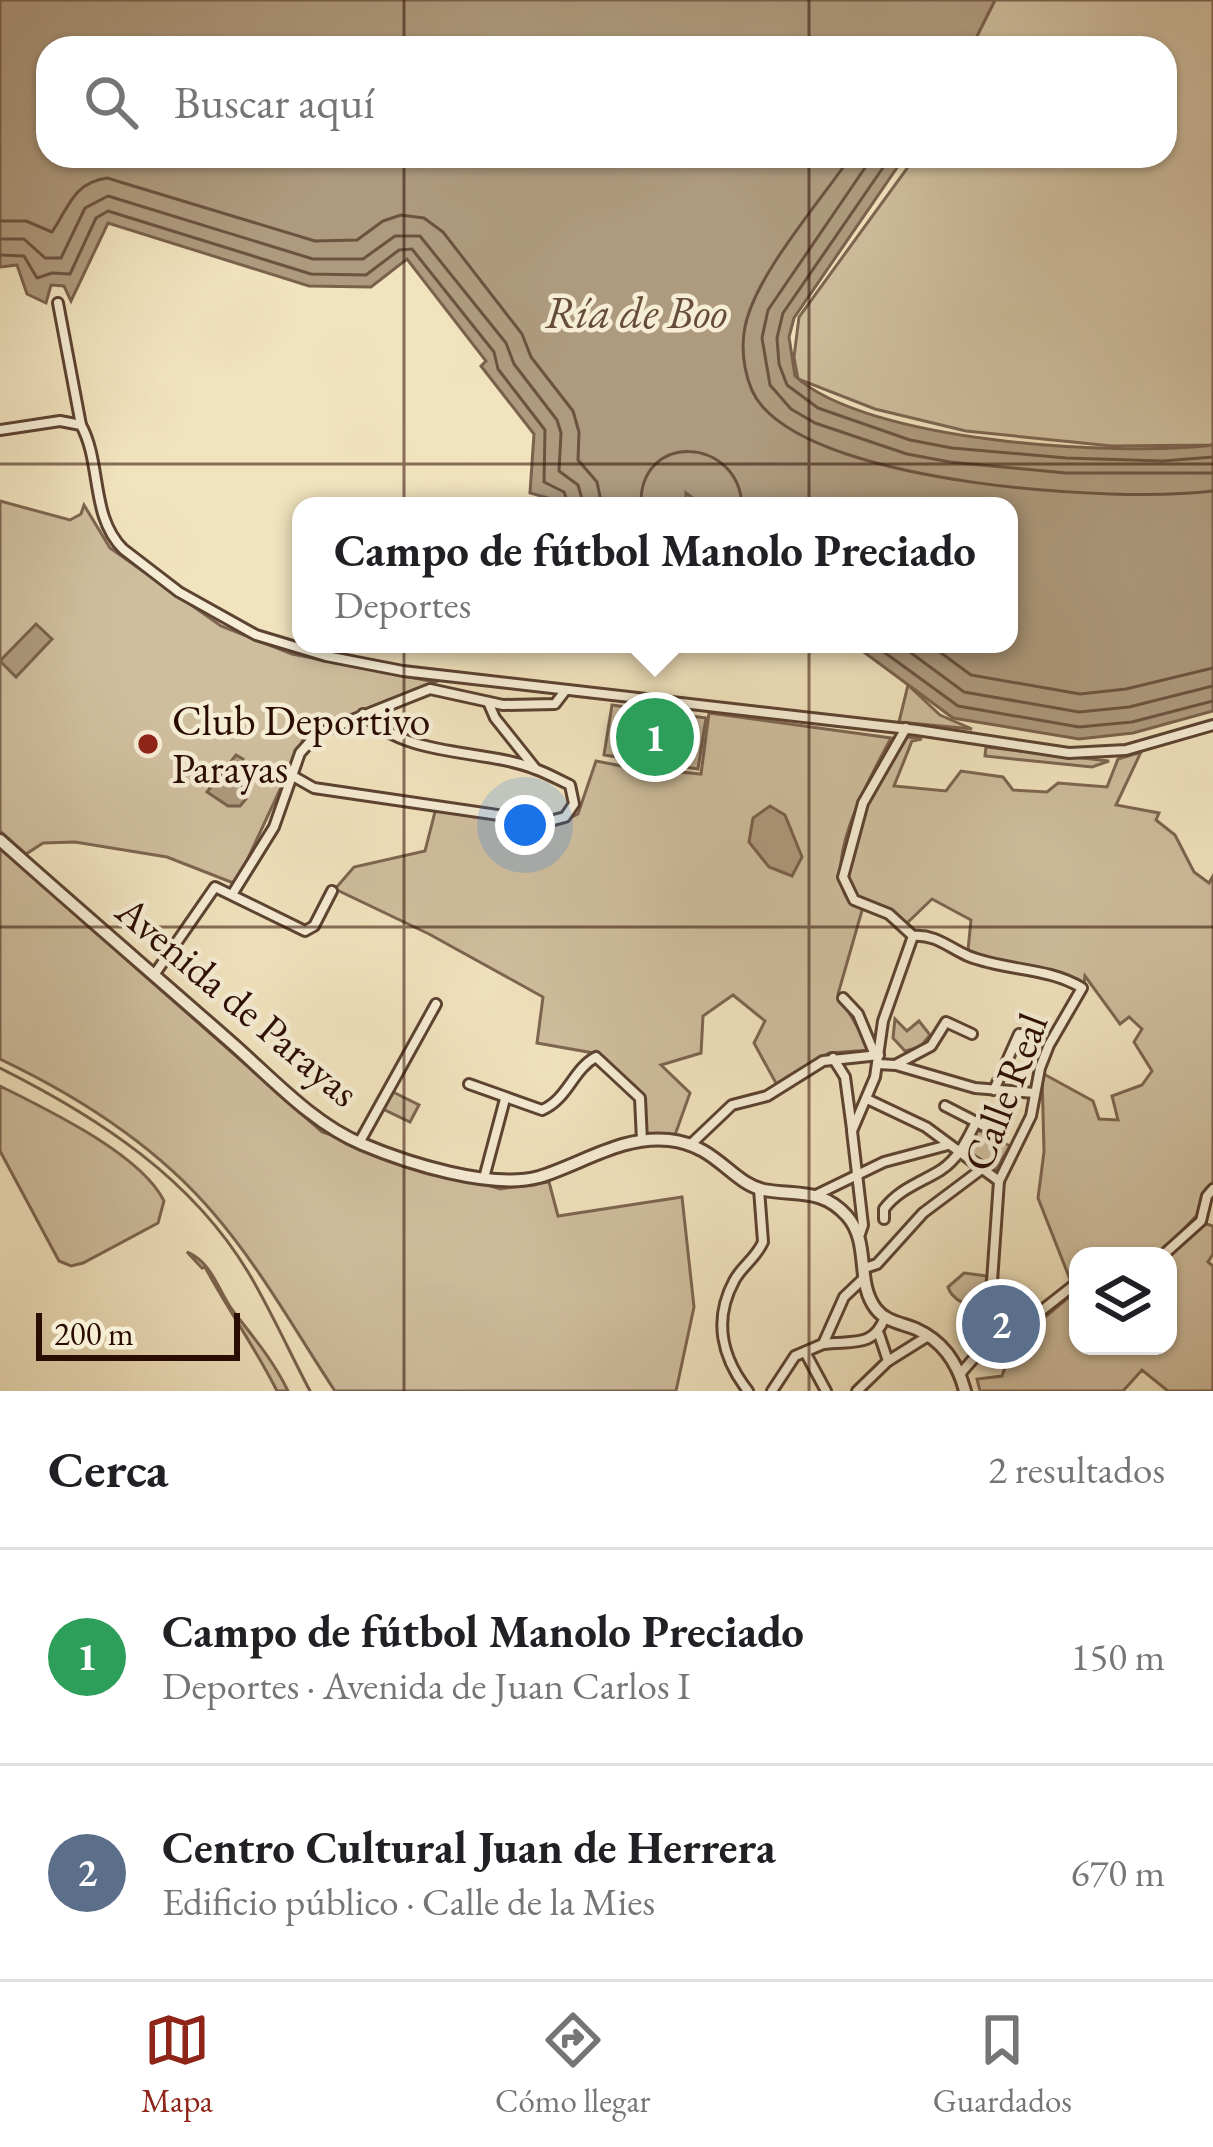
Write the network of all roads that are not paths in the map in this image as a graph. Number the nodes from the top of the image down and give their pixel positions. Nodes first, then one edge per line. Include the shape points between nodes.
1 (58, 303) dead end
2 (80, 425) junction
3 (0, 430) edge
4 (292, 647) edge
5 (317, 653) edge
6 (566, 690) junction
7 (488, 702) junction
8 (363, 714) junction
9 (1213, 725) edge
10 (906, 728) junction
11 (536, 769) junction
12 (291, 775) junction
13 (0, 840) edge
14 (332, 891) dead end
15 (232, 892) junction
16 (913, 936) junction
17 (154, 975) junction
18 (843, 998) dead end
19 (436, 1004) dead end
20 (972, 1034) dead end
21 (1019, 1034) dead end
22 (833, 1058) junction
23 (877, 1058) junction
24 (896, 1065) junction
25 (469, 1084) dead end
26 (994, 1090) junction
27 (1035, 1093) junction
28 (506, 1099) junction
29 (868, 1099) junction
30 (945, 1106) dead end
31 (852, 1131) junction
32 (642, 1141) junction
33 (359, 1143) junction
34 (690, 1145) junction
35 (949, 1145) junction
36 (960, 1152) junction
37 (983, 1168) junction
38 (856, 1174) junction
39 (484, 1178) junction
40 (999, 1181) junction
41 (759, 1189) junction
42 (1213, 1189) edge
43 (818, 1194) junction
44 (1209, 1217) edge
45 (884, 1219) dead end
46 (860, 1234) junction
47 (1173, 1247) edge
48 (865, 1273) junction
49 (1069, 1289) edge
50 (885, 1318) junction
51 (879, 1332) junction
52 (928, 1336) junction
53 (823, 1344) junction
54 (977, 1344) junction
55 (806, 1352) junction
56 (888, 1361) junction
57 (962, 1368) junction
58 (748, 1391) edge
59 (772, 1391) edge
60 (826, 1391) edge
61 (856, 1391) edge
62 (965, 1391) edge

1 - 2 street
2 - 3 street
2 - 4 street via 111,537 220,619
5 - 6 street
6 - 7 street via 555,704
6 - 10 street
7 - 8 street via 430,689
7 - 11 street
8 - 11 street via 439,750
8 - 12 street via 312,738
9 - 10 street via 1084,753
10 - 16 street via 862,803 843,877 854,900 889,914
11 - 12 street via 572,788 565,817 546,822 314,788
12 - 15 street via 274,827
13 - 17 street, Avenida de Parayas
14 - 15 street via 305,931
15 - 17 street via 212,890
16 - 23 street
16 - 27 street, Calle Real via 1082,988 1048,1046
17 - 33 street, Avenida de Parayas via 314,1114
18 - 23 street
19 - 33 street
20 - 24 street via 946,1022 932,1046
21 - 26 street
22 - 23 street
22 - 31 street via 845,1077
22 - 34 street via 767,1096 732,1105
23 - 24 street
23 - 29 street
24 - 26 street
25 - 28 street
26 - 27 street
27 - 40 street, Calle Real
28 - 32 street via 551,1107 596,1057 640,1098
28 - 39 street
29 - 31 street
29 - 35 street
30 - 36 street via 981,1124
31 - 38 street
32 - 34 street, Avenida de Parayas
32 - 39 street, Avenida de Parayas via 538,1177
33 - 39 street, Avenida de Parayas
34 - 41 street, Avenida de Parayas
35 - 36 street
35 - 38 street
36 - 37 street
36 - 45 street via 888,1203
37 - 40 street
37 - 48 street via 923,1213
38 - 43 street
38 - 46 street
40 - 54 street, Calle Real via 994,1276
41 - 43 street
41 - 58 street via 763,1242 732,1285 721,1333
42 - 44 street
43 - 46 street
44 - 47 street
46 - 48 street
48 - 50 street
48 - 53 street
49 - 54 street via 1004,1340
50 - 51 street
50 - 52 street
51 - 53 street
51 - 56 street
52 - 56 street
52 - 57 street
53 - 55 street
54 - 57 street, Calle Real
54 - 57 street, Calle Real
55 - 59 street via 785,1366
55 - 60 street
56 - 61 street
57 - 62 street

